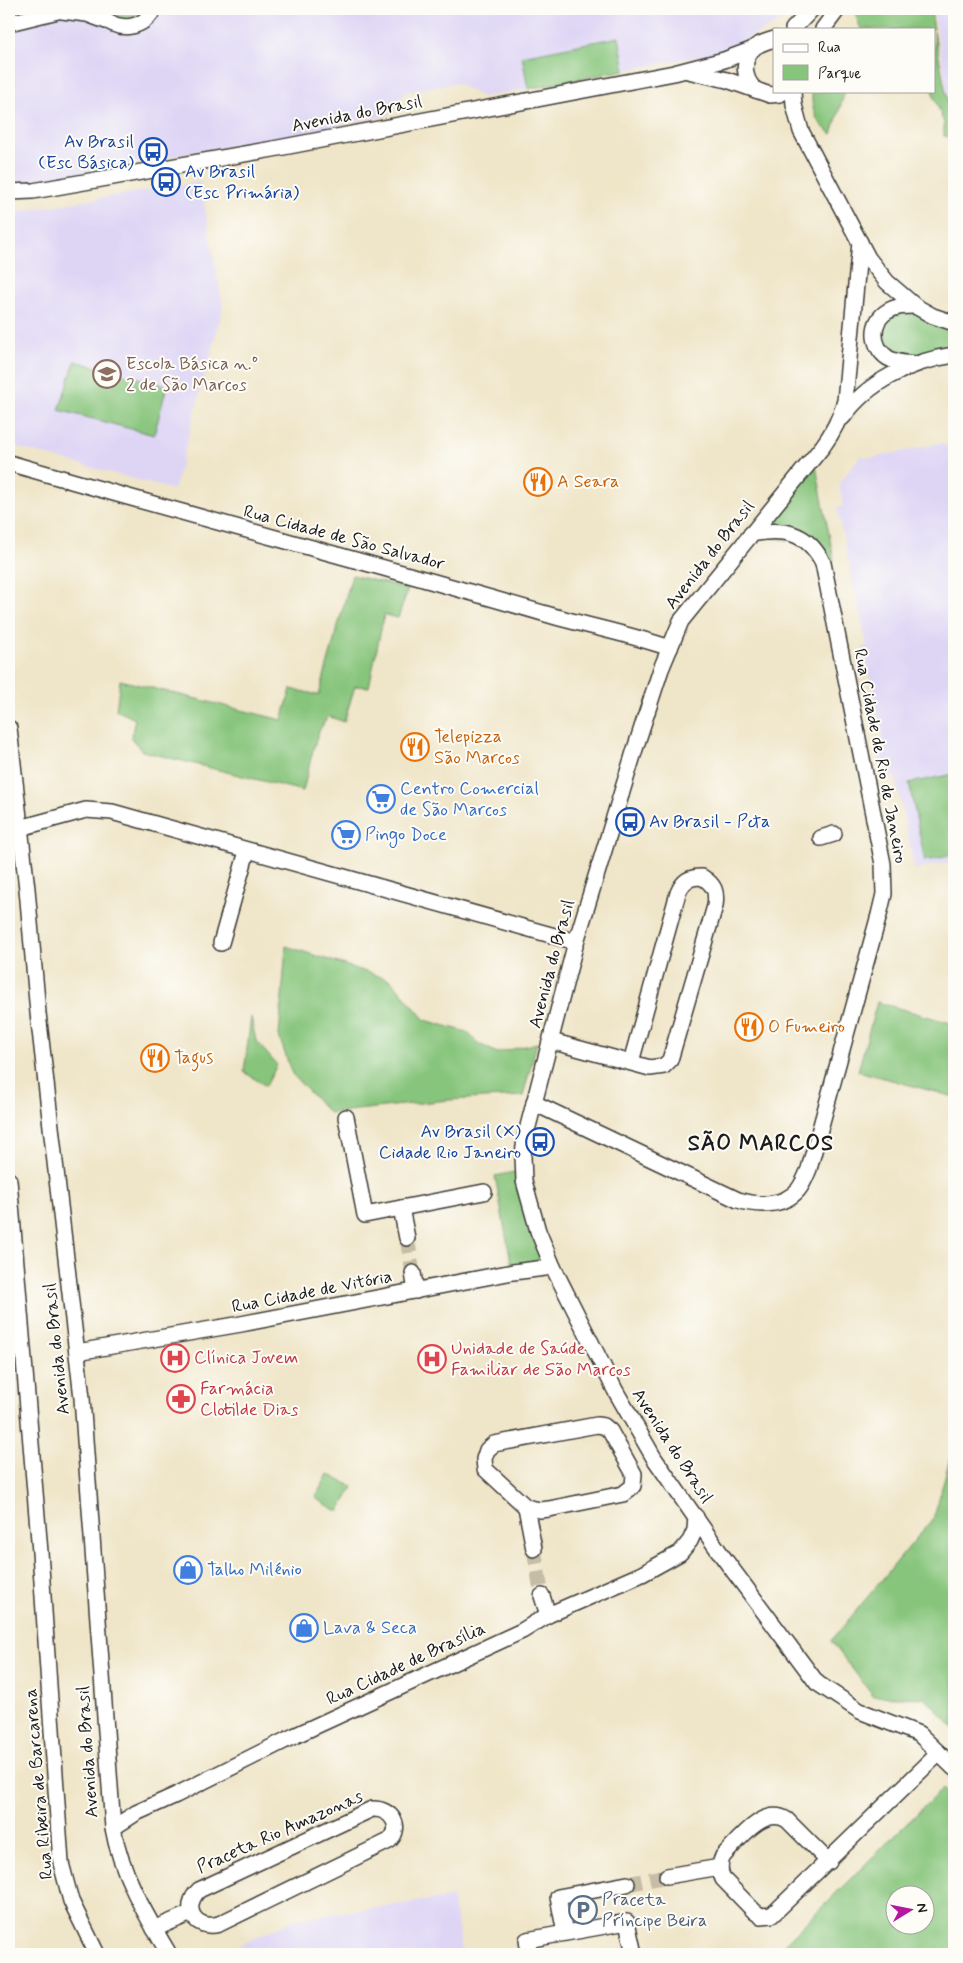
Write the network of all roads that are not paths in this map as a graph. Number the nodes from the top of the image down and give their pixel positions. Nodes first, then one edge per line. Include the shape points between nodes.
1 (97, 9) edge
2 (812, 9) edge
3 (838, 9) edge
4 (64, 10) edge
5 (154, 10) edge
6 (109, 22) junction
7 (9, 23) edge
8 (794, 28) edge
9 (824, 28) edge
10 (772, 41) edge
11 (751, 50) junction
12 (687, 70) junction
13 (757, 90) junction
14 (783, 92) edge
15 (793, 92) edge
16 (33, 191) junction
17 (9, 192) edge
18 (9, 200) edge
19 (860, 242) junction
20 (915, 306) junction
21 (954, 323) edge
22 (954, 355) edge
23 (915, 364) junction
24 (835, 428) junction
25 (9, 463) edge
26 (751, 534) junction
27 (670, 648) junction
28 (9, 728) edge
29 (20, 828) junction
30 (247, 851) junction
31 (221, 942) dead end
32 (576, 942) junction
33 (551, 1041) junction
34 (631, 1062) junction
35 (534, 1103) junction
36 (346, 1117) dead end
37 (9, 1180) edge
38 (484, 1192) dead end
39 (401, 1208) junction
40 (407, 1238) tunnel mouth
41 (554, 1267) junction
42 (413, 1273) tunnel mouth
43 (416, 1291) junction
44 (77, 1352) junction
45 (526, 1507) junction
46 (696, 1517) junction
47 (534, 1549) tunnel mouth
48 (542, 1596) tunnel mouth
49 (548, 1615) junction
50 (939, 1753) junction
51 (954, 1768) edge
52 (112, 1828) junction
53 (829, 1862) junction
54 (720, 1866) junction
55 (667, 1876) tunnel mouth
56 (627, 1884) tunnel mouth
57 (192, 1913) junction
58 (154, 1930) junction
59 (565, 1933) junction
60 (96, 1954) edge
61 (170, 1954) edge
62 (529, 1954) edge
63 (634, 1954) edge

1 - 6 street
2 - 8 street
3 - 9 street
4 - 6 street
4 - 7 street
5 - 6 street via 133,26
10 - 11 street, Avenida do Brasil
11 - 12 street, Avenida do Brasil
11 - 13 street via 747,56 746,78
12 - 13 street
12 - 16 street, Avenida do Brasil via 274,150
13 - 14 street via 770,95
15 - 19 street via 801,131
16 - 17 street, Avenida do Brasil
16 - 18 street, Avenida do Brasil
19 - 20 street via 877,270
19 - 24 street, Avenida do Brasil via 845,401
20 - 21 street
20 - 23 street via 888,310 874,332 881,352 888,358
22 - 23 street
23 - 24 street via 860,396
24 - 26 street, Avenida do Brasil
25 - 27 street, Rua Cidade de São Salvador
26 - 27 street, Avenida do Brasil via 680,621
26 - 35 street, Rua Cidade de Rio de Janeiro via 779,531 800,537 811,544 823,563 883,864 884,894 878,921 809,1169 791,1196 770,1204 752,1204 733,1198
27 - 32 street, Avenida do Brasil via 635,749
28 - 29 street, Avenida do Brasil
29 - 30 street via 86,810 101,810
29 - 44 street, Avenida do Brasil
30 - 31 street
30 - 32 street
32 - 33 street, Avenida do Brasil
33 - 34 street
33 - 35 street, Avenida do Brasil
34 - 34 street via 657,1068 664,1066 673,1054 715,906 714,887 702,877 688,879 678,893
35 - 41 street, Avenida do Brasil via 525,1138 524,1181 538,1231
36 - 39 street via 365,1216
37 - 60 street, Rua Ribeira de Barcarena via 39,1532 61,1864 71,1900
38 - 39 street
39 - 40 street
41 - 43 street, Rua Cidade de Vitória
41 - 46 street, Avenida do Brasil via 614,1390 654,1458
42 - 43 street
43 - 44 street, Rua Cidade de Vitória
44 - 52 street, Avenida do Brasil
45 - 45 street via 549,1509 628,1492 633,1486 634,1474 610,1431 604,1426 589,1426 494,1444 487,1450 485,1469
45 - 47 street
46 - 49 street, Rua Cidade de Brasília via 695,1530 680,1553 642,1574
46 - 50 street, Avenida do Brasil via 817,1683 860,1710 920,1734
48 - 49 street
49 - 52 street, Rua Cidade de Brasília via 522,1631 294,1736 136,1813
50 - 51 street, Avenida do Brasil
50 - 53 street
52 - 58 street, Avenida do Brasil via 124,1869
53 - 54 street via 787,1820 775,1815 762,1819 723,1856
53 - 54 street via 772,1915 766,1916 755,1912 723,1879
54 - 55 street
56 - 59 street via 558,1896
57 - 57 street, Praceta Rio Amazonas via 200,1923 219,1924 389,1841 395,1832 394,1819 385,1810 372,1809 207,1886 194,1894
57 - 58 street
58 - 61 street, Avenida do Brasil
59 - 62 street via 527,1940
59 - 63 street via 627,1922

